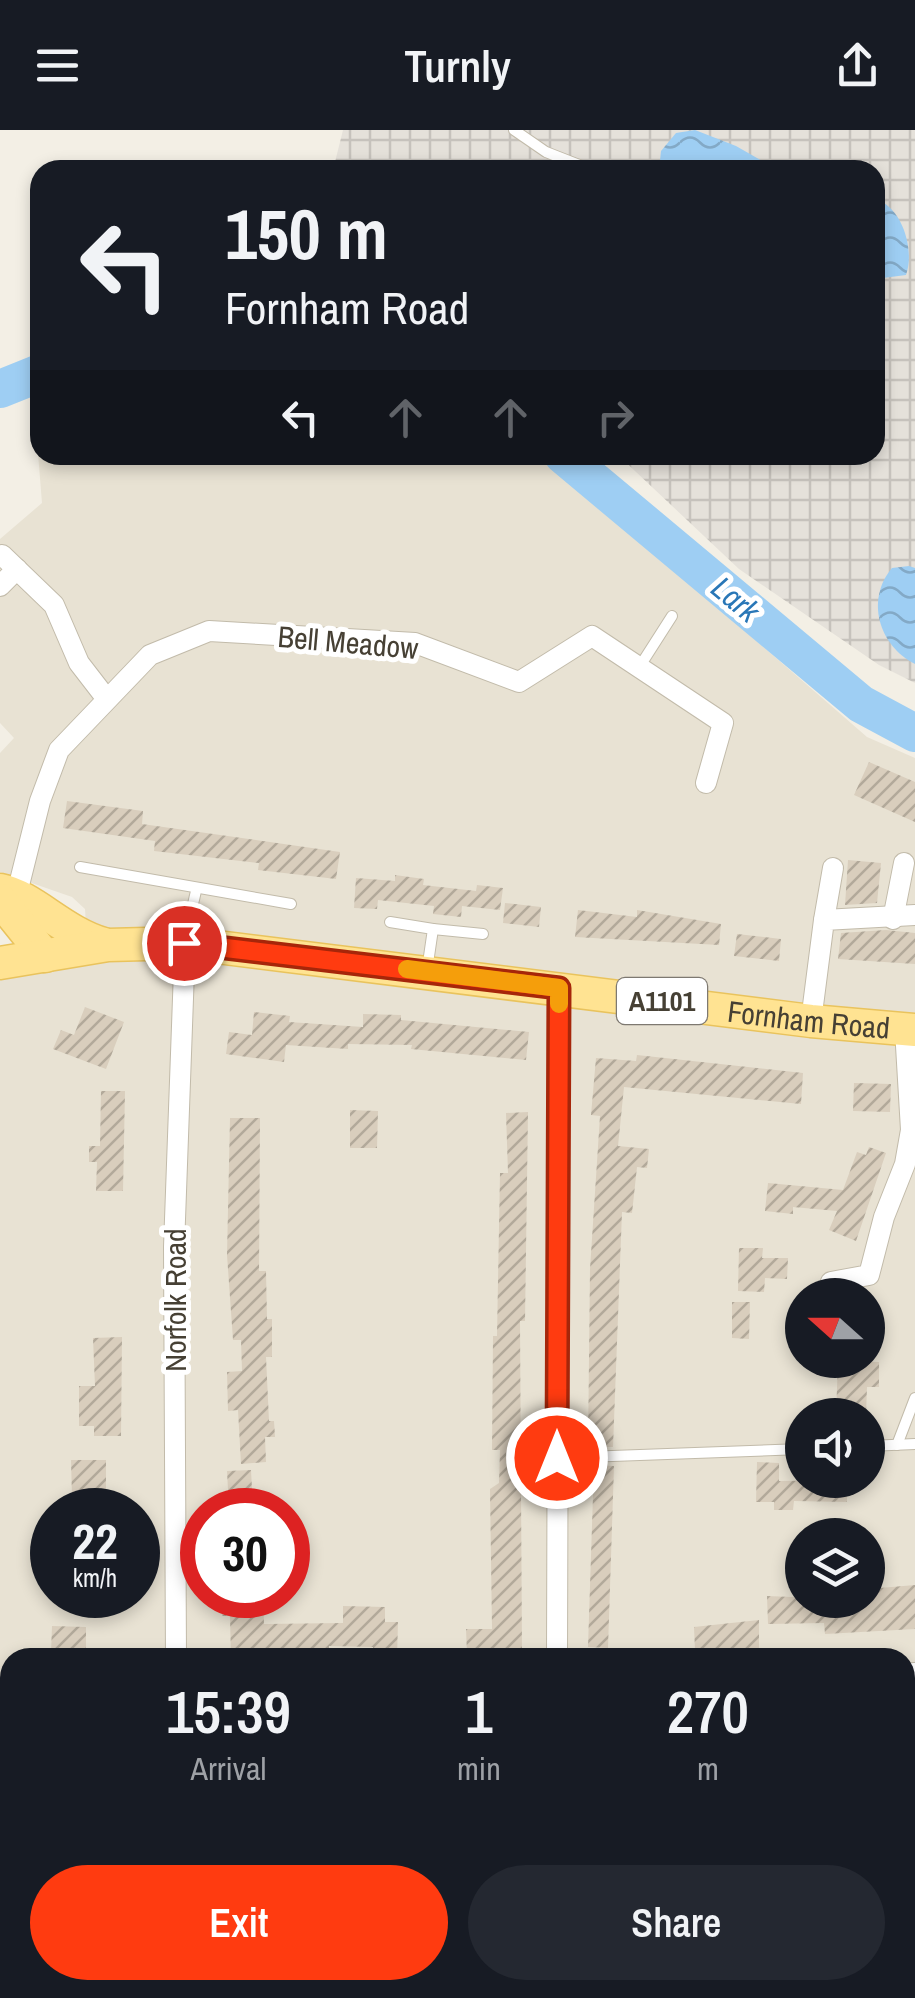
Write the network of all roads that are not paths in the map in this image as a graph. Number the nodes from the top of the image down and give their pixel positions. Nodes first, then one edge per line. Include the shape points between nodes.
1 (514, 130) edge
2 (566, 160) edge
3 (10, 562) edge
4 (0, 586) edge
5 (672, 616) dead end
6 (640, 666) junction
7 (106, 698) junction
8 (706, 783) dead end
9 (904, 863) dead end
10 (80, 867) dead end
11 (833, 868) dead end
12 (196, 891) junction
13 (5, 894) edge
14 (291, 904) dead end
15 (915, 915) edge
16 (893, 919) junction
17 (824, 920) junction
18 (390, 922) dead end
19 (433, 929) junction
20 (483, 934) dead end
21 (184, 943) junction
22 (108, 945) junction
23 (46, 956) junction
24 (0, 963) edge
25 (427, 972) junction
26 (559, 988) junction
27 (810, 1021) junction
28 (910, 1029) edge
29 (853, 1278) edge
30 (915, 1398) edge
31 (915, 1444) edge
32 (885, 1445) edge
33 (897, 1445) junction
34 (785, 1450) edge
35 (557, 1458) junction
36 (176, 1648) edge
37 (557, 1648) edge

1 - 2 lane
3 - 4 street
3 - 7 street via 54,605 79,663
5 - 6 lane
6 - 7 street, Bell Meadow via 592,636 519,682 415,643 209,631 150,655
6 - 8 street, Bell Meadow via 723,723
7 - 13 street, Bell Meadow via 59,750
9 - 16 street
10 - 12 lane
11 - 17 street
12 - 14 lane
12 - 21 lane
13 - 22 main road, Fornham Road / A1101
13 - 23 main road
15 - 16 street
16 - 17 street
17 - 27 street
18 - 19 lane
19 - 20 lane
19 - 25 lane
21 - 22 main road, Fornham Road / A1101
21 - 25 main road, Fornham Road / A1101
21 - 36 street, Norfolk Road via 174,1247
22 - 23 main road, Fornham Road / A1101
23 - 24 main road, Fornham Road / A1101
25 - 26 main road, Fornham Road / A1101
26 - 27 main road, Fornham Road / A1101
26 - 35 street
27 - 28 main road, Fornham Road / A1101
28 - 29 street via 905,1164 869,1275
30 - 33 lane
31 - 33 lane
32 - 33 lane
34 - 35 lane
35 - 37 street

